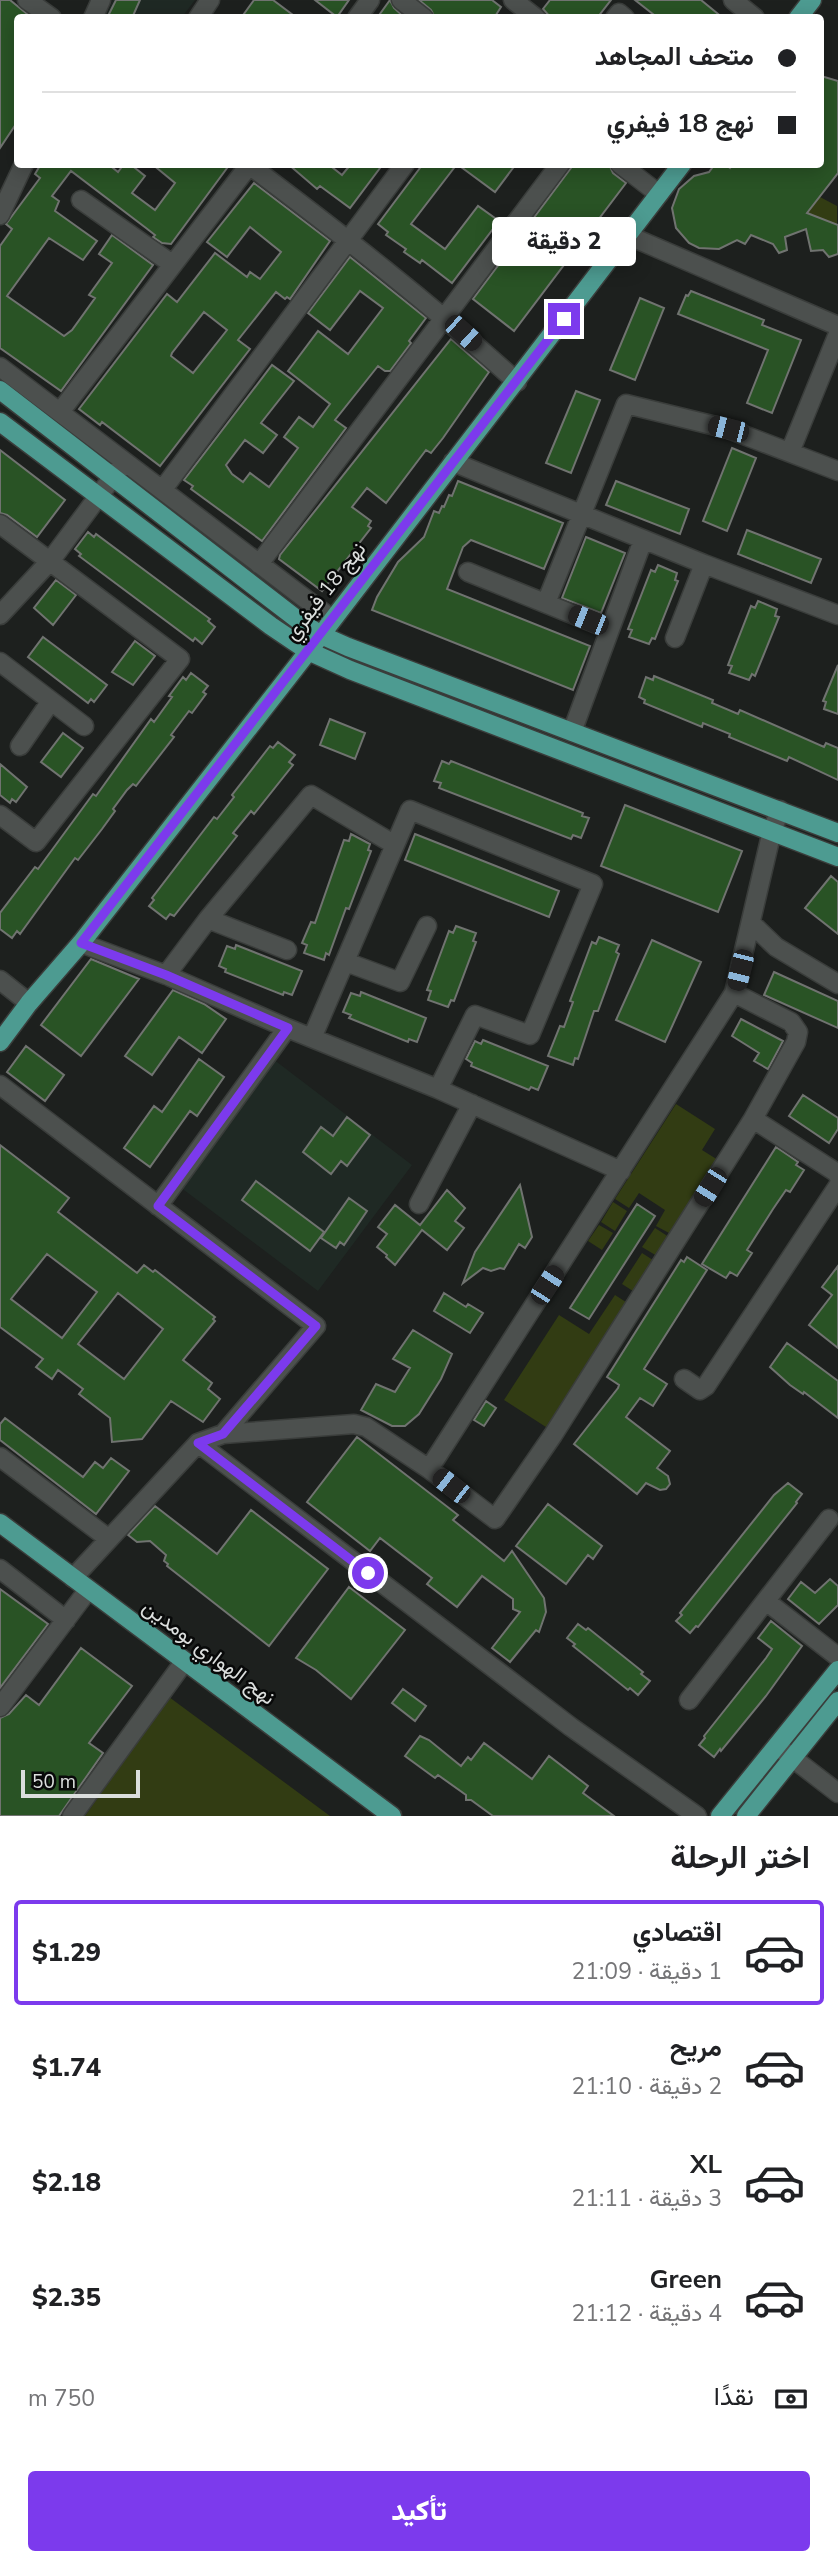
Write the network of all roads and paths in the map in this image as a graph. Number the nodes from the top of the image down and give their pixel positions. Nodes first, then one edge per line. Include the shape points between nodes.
1 (27, 0) edge
2 (401, 0) edge
3 (513, 0) edge
4 (733, 0) edge
5 (812, 0) edge
6 (534, 10) edge
7 (46, 14) edge
8 (419, 14) edge
9 (750, 14) edge
10 (801, 14) edge
11 (22, 168) edge
12 (247, 168) edge
13 (253, 168) edge
14 (402, 168) edge
15 (557, 168) edge
16 (625, 168) edge
17 (678, 168) edge
18 (659, 194) junction
19 (81, 200) dead end
20 (0, 215) edge
21 (627, 235) junction
22 (349, 240) junction
23 (172, 264) junction
24 (445, 317) junction
25 (838, 327) edge
26 (838, 334) edge
27 (0, 367) edge
28 (517, 382) junction
29 (0, 390) edge
30 (60, 412) junction
31 (0, 422) edge
32 (790, 452) junction
33 (125, 460) junction
34 (453, 462) junction
35 (838, 471) edge
36 (114, 476) junction
37 (163, 489) junction
38 (99, 496) junction
39 (582, 513) junction
40 (0, 524) edge
41 (643, 540) junction
42 (51, 560) junction
43 (259, 564) junction
44 (704, 564) junction
45 (468, 572) dead end
46 (546, 603) junction
47 (0, 615) edge
48 (838, 615) edge
49 (332, 619) junction
50 (610, 629) junction
51 (321, 635) junction
52 (675, 639) dead end
53 (308, 651) junction
54 (0, 662) edge
55 (51, 701) junction
56 (84, 726) dead end
57 (572, 732) junction
58 (20, 747) dead end
59 (780, 810) junction
60 (0, 815) edge
61 (772, 831) junction
62 (838, 834) edge
63 (395, 845) junction
64 (838, 858) edge
65 (208, 919) junction
66 (752, 924) junction
67 (426, 926) dead end
68 (81, 943) junction
69 (287, 950) dead end
70 (346, 962) junction
71 (166, 975) junction
72 (0, 980) edge
73 (838, 984) edge
74 (734, 993) junction
75 (29, 1003) junction
76 (288, 1028) junction
77 (312, 1038) junction
78 (0, 1042) edge
79 (0, 1085) edge
80 (438, 1089) junction
81 (472, 1104) junction
82 (753, 1119) junction
83 (621, 1171) junction
84 (838, 1176) edge
85 (838, 1186) edge
86 (419, 1204) dead end
87 (158, 1206) junction
88 (684, 1379) dead end
89 (223, 1434) junction
90 (198, 1443) junction
91 (0, 1457) edge
92 (429, 1469) junction
93 (829, 1519) dead end
94 (0, 1524) edge
95 (109, 1539) junction
96 (0, 1569) edge
97 (73, 1578) junction
98 (88, 1590) junction
99 (766, 1601) junction
100 (66, 1620) junction
101 (838, 1657) edge
102 (184, 1662) junction
103 (838, 1670) edge
104 (689, 1700) dead end
105 (838, 1701) edge
106 (0, 1707) edge
107 (777, 1746) junction
108 (793, 1759) junction
109 (838, 1793) edge
110 (749, 1815) edge
111 (72, 1816) edge
112 (391, 1816) edge
113 (696, 1816) edge
114 (720, 1816) edge

1 - 7 street
2 - 8 street
3 - 6 street
4 - 9 street
5 - 10 main road
11 - 20 street
12 - 23 street
13 - 22 street
14 - 22 street
15 - 24 street
16 - 18 street
17 - 18 main road, نهج 18 فيفري
18 - 21 main road, نهج 18 فيفري
19 - 23 street
21 - 25 street
21 - 28 main road, نهج 18 فيفري
22 - 24 street
22 - 37 street
23 - 30 street
24 - 28 street
24 - 43 street
26 - 32 street
27 - 30 street
28 - 34 main road, نهج 18 فيفري
29 - 36 main road
30 - 33 street
31 - 38 main road
32 - 35 street
32 - 39 street via 728,429 626,404
33 - 36 street
33 - 37 street
34 - 39 street
34 - 49 main road, نهج 18 فيفري
36 - 38 street
36 - 51 main road
37 - 43 street
38 - 42 street
38 - 53 main road
39 - 41 street
39 - 46 street
40 - 42 street
41 - 44 street
41 - 50 street
42 - 47 street
42 - 60 street via 180,659 36,842
43 - 49 street
44 - 48 street
44 - 52 street
45 - 46 street
46 - 50 street
49 - 51 main road, نهج 18 فيفري
50 - 57 street
51 - 53 main road, نهج 18 فيفري
51 - 57 main road
53 - 61 main road
53 - 68 main road, نهج 18 فيفري
54 - 55 street
55 - 56 street
55 - 58 street
57 - 59 main road
59 - 61 street
59 - 62 main road
61 - 64 main road
61 - 66 street
63 - 65 street via 311,795
63 - 70 street
63 - 80 street via 410,810 593,884 530,1035 475,1015
65 - 69 street
65 - 71 street
66 - 73 street via 776,947
66 - 74 street
67 - 70 street via 400,982
68 - 71 street
68 - 75 main road, نهج 18 فيفري
70 - 77 street
71 - 76 street
72 - 75 street
74 - 82 street via 792,1022 798,1032
74 - 83 street
75 - 78 main road, نهج 18 فيفري
76 - 77 street
76 - 87 street
77 - 80 street
79 - 87 street
80 - 81 street
81 - 83 street
81 - 86 street
82 - 84 street
82 - 92 street via 554,1435 495,1520
83 - 92 street
85 - 88 street via 706,1386 700,1390
87 - 89 street via 316,1326
89 - 90 street
89 - 92 street via 354,1424 366,1427
90 - 95 street
90 - 113 street via 570,1727
91 - 95 street
93 - 99 street
94 - 97 main road, نهج الهواري بومدين
95 - 97 street
96 - 100 street
97 - 98 main road, نهج الهواري بومدين
98 - 100 street
98 - 102 main road, نهج الهواري بومدين
99 - 101 street
99 - 104 street
100 - 106 street
102 - 111 street
102 - 112 main road, نهج الهواري بومدين
103 - 107 main road
105 - 108 main road
107 - 108 street
107 - 114 main road
108 - 109 street
108 - 110 main road

